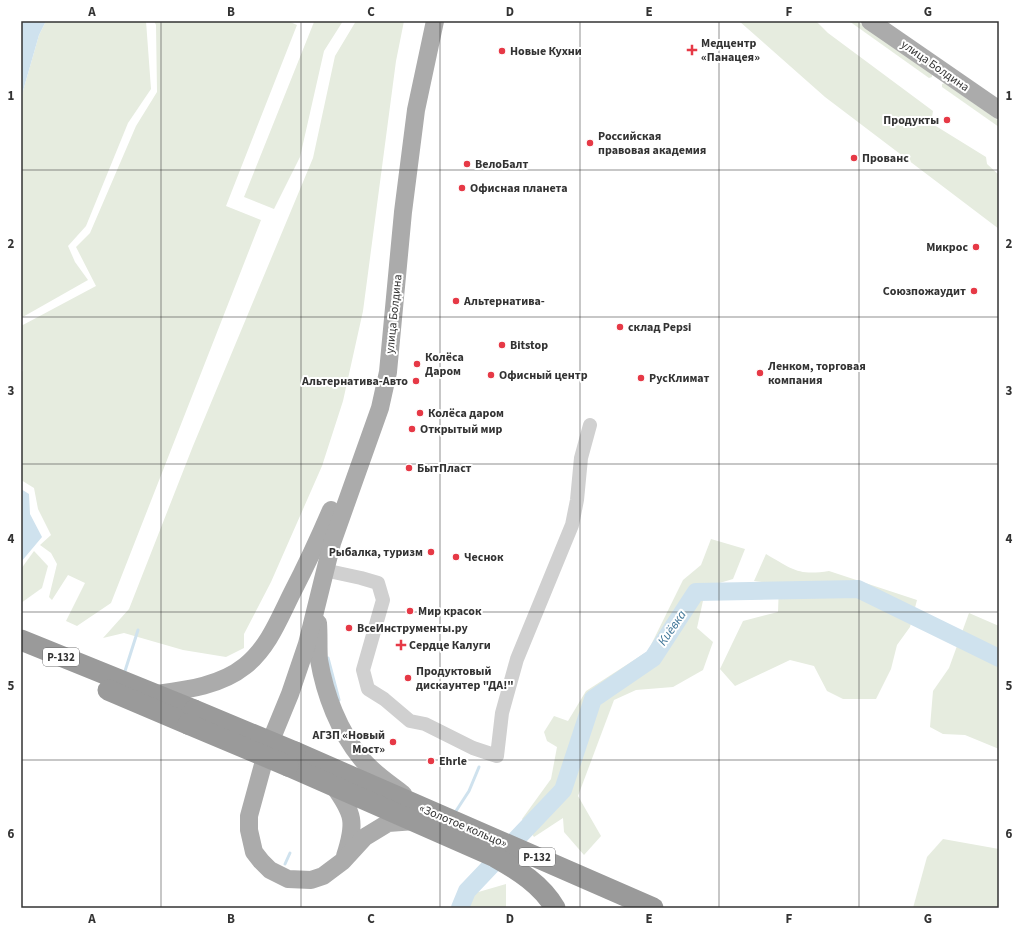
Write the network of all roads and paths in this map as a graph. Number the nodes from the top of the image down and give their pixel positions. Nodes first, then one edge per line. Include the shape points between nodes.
1 (435, 21) edge
2 (870, 21) edge
3 (999, 110) edge
4 (590, 425) dead end
5 (365, 446) junction
6 (324, 570) junction
7 (317, 600) junction
8 (21, 640) edge
9 (21, 654) edge
10 (99, 680) junction
11 (156, 694) junction
12 (191, 717) junction
13 (292, 759) junction
14 (333, 785) junction
15 (417, 814) junction
16 (343, 861) junction
17 (555, 908) edge
18 (654, 908) edge

1 - 5 main road, улица Болдина via 416,110 403,212 388,372 380,408
2 - 3 main road, улица Болдина
4 - 6 street via 581,458 572,525 517,660 502,713 497,756 474,748 425,724 410,721 368,689 363,670 383,600 378,583
5 - 6 main road, улица Болдина
5 - 11 main road via 346,474 317,544 271,635 256,656 244,667 211,684 184,691
6 - 7 main road, улица Болдина
7 - 15 main road via 319,659 324,685 335,714 361,759
7 - 16 main road via 307,644 267,750 249,816 249,830 254,852 261,862 288,879 311,880 323,876
8 - 10 highway, Р-132
9 - 10 highway, Р-132
10 - 11 highway, Р-132
10 - 12 highway, Р-132
11 - 12 highway, Р-132
12 - 13 highway, Р-132, bridge
13 - 14 highway, Р-132
13 - 15 highway, «Золотое кольцо» / Р-132
14 - 15 highway, Р-132
14 - 16 main road via 346,802 353,821
15 - 16 main road via 388,823 365,837
15 - 17 highway, «Золотое кольцо» / Р-132 via 522,872
15 - 18 highway, «Золотое кольцо» / Р-132

